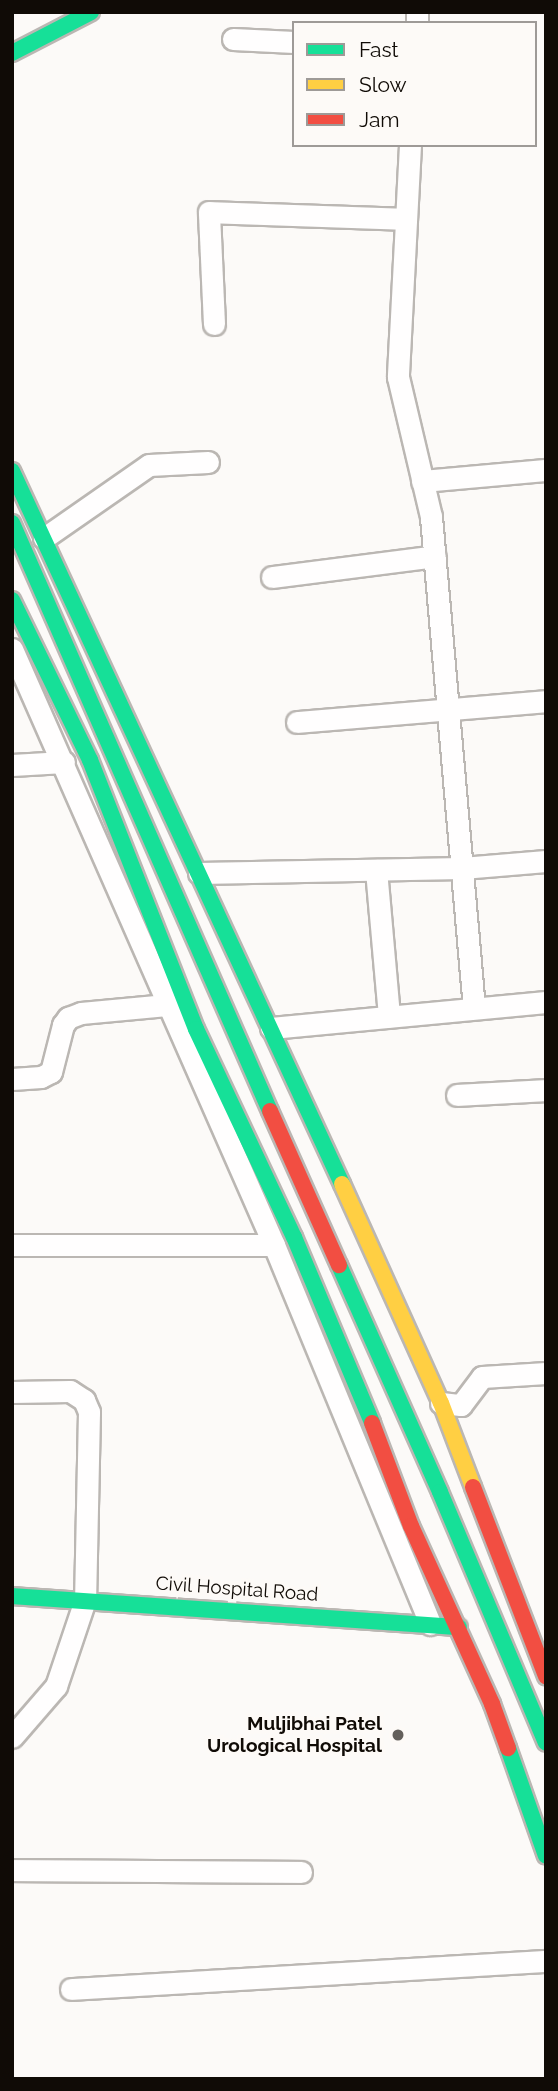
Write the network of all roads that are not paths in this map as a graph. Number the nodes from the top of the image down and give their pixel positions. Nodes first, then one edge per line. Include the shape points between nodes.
1 (91, 12) edge
2 (233, 38) dead end
3 (292, 42) edge
4 (12, 53) edge
5 (410, 147) edge
6 (406, 219) junction
7 (214, 324) dead end
8 (208, 462) dead end
9 (546, 470) edge
10 (12, 471) edge
11 (422, 481) junction
12 (12, 523) edge
13 (44, 538) junction
14 (435, 556) junction
15 (272, 577) dead end
16 (12, 600) edge
17 (12, 649) edge
18 (18, 678) edge
19 (546, 701) edge
20 (448, 709) junction
21 (297, 722) dead end
22 (64, 762) junction
23 (12, 765) edge
24 (546, 861) edge
25 (462, 868) junction
26 (376, 870) junction
27 (199, 873) junction
28 (546, 1002) edge
29 (167, 1004) junction
30 (474, 1007) junction
31 (389, 1016) junction
32 (271, 1028) junction
33 (12, 1079) edge
34 (546, 1090) edge
35 (457, 1095) dead end
36 (12, 1245) edge
37 (274, 1245) junction
38 (546, 1373) edge
39 (12, 1392) edge
40 (441, 1403) junction
41 (12, 1596) edge
42 (85, 1601) junction
43 (430, 1624) junction
44 (459, 1627) junction
45 (546, 1676) edge
46 (546, 1691) edge
47 (509, 1700) junction
48 (12, 1737) edge
49 (546, 1743) edge
50 (546, 1856) edge
51 (12, 1870) edge
52 (301, 1872) dead end
53 (546, 1961) edge
54 (71, 1989) dead end

1 - 4 main road
2 - 3 street
5 - 6 street
6 - 7 street via 209,212
6 - 11 street via 397,377
8 - 13 street via 149,465
9 - 11 street
10 - 13 main road
11 - 14 street
12 - 47 main road via 440,1492
13 - 27 main road
14 - 15 street
14 - 20 street
16 - 44 main road via 90,760 196,1029 294,1237 411,1526
17 - 18 street
18 - 22 street
19 - 20 street
20 - 21 street
20 - 25 street
22 - 23 street
22 - 29 street
24 - 25 street
25 - 26 street
25 - 30 street
26 - 27 street
26 - 31 street
27 - 32 main road
28 - 30 street
29 - 33 street via 68,1018 51,1072
29 - 37 street
30 - 31 street
31 - 32 street
32 - 40 main road
34 - 35 street
36 - 37 street
37 - 43 street
38 - 40 street via 482,1377 461,1405
39 - 42 street via 70,1391 84,1399 89,1412
40 - 45 main road
41 - 42 main road, Civil Hospital Road
42 - 43 main road, Civil Hospital Road
42 - 48 street via 56,1686
43 - 44 main road, Civil Hospital Road
44 - 47 main road
46 - 47 main road
47 - 49 main road
47 - 50 main road
51 - 52 street
53 - 54 street

